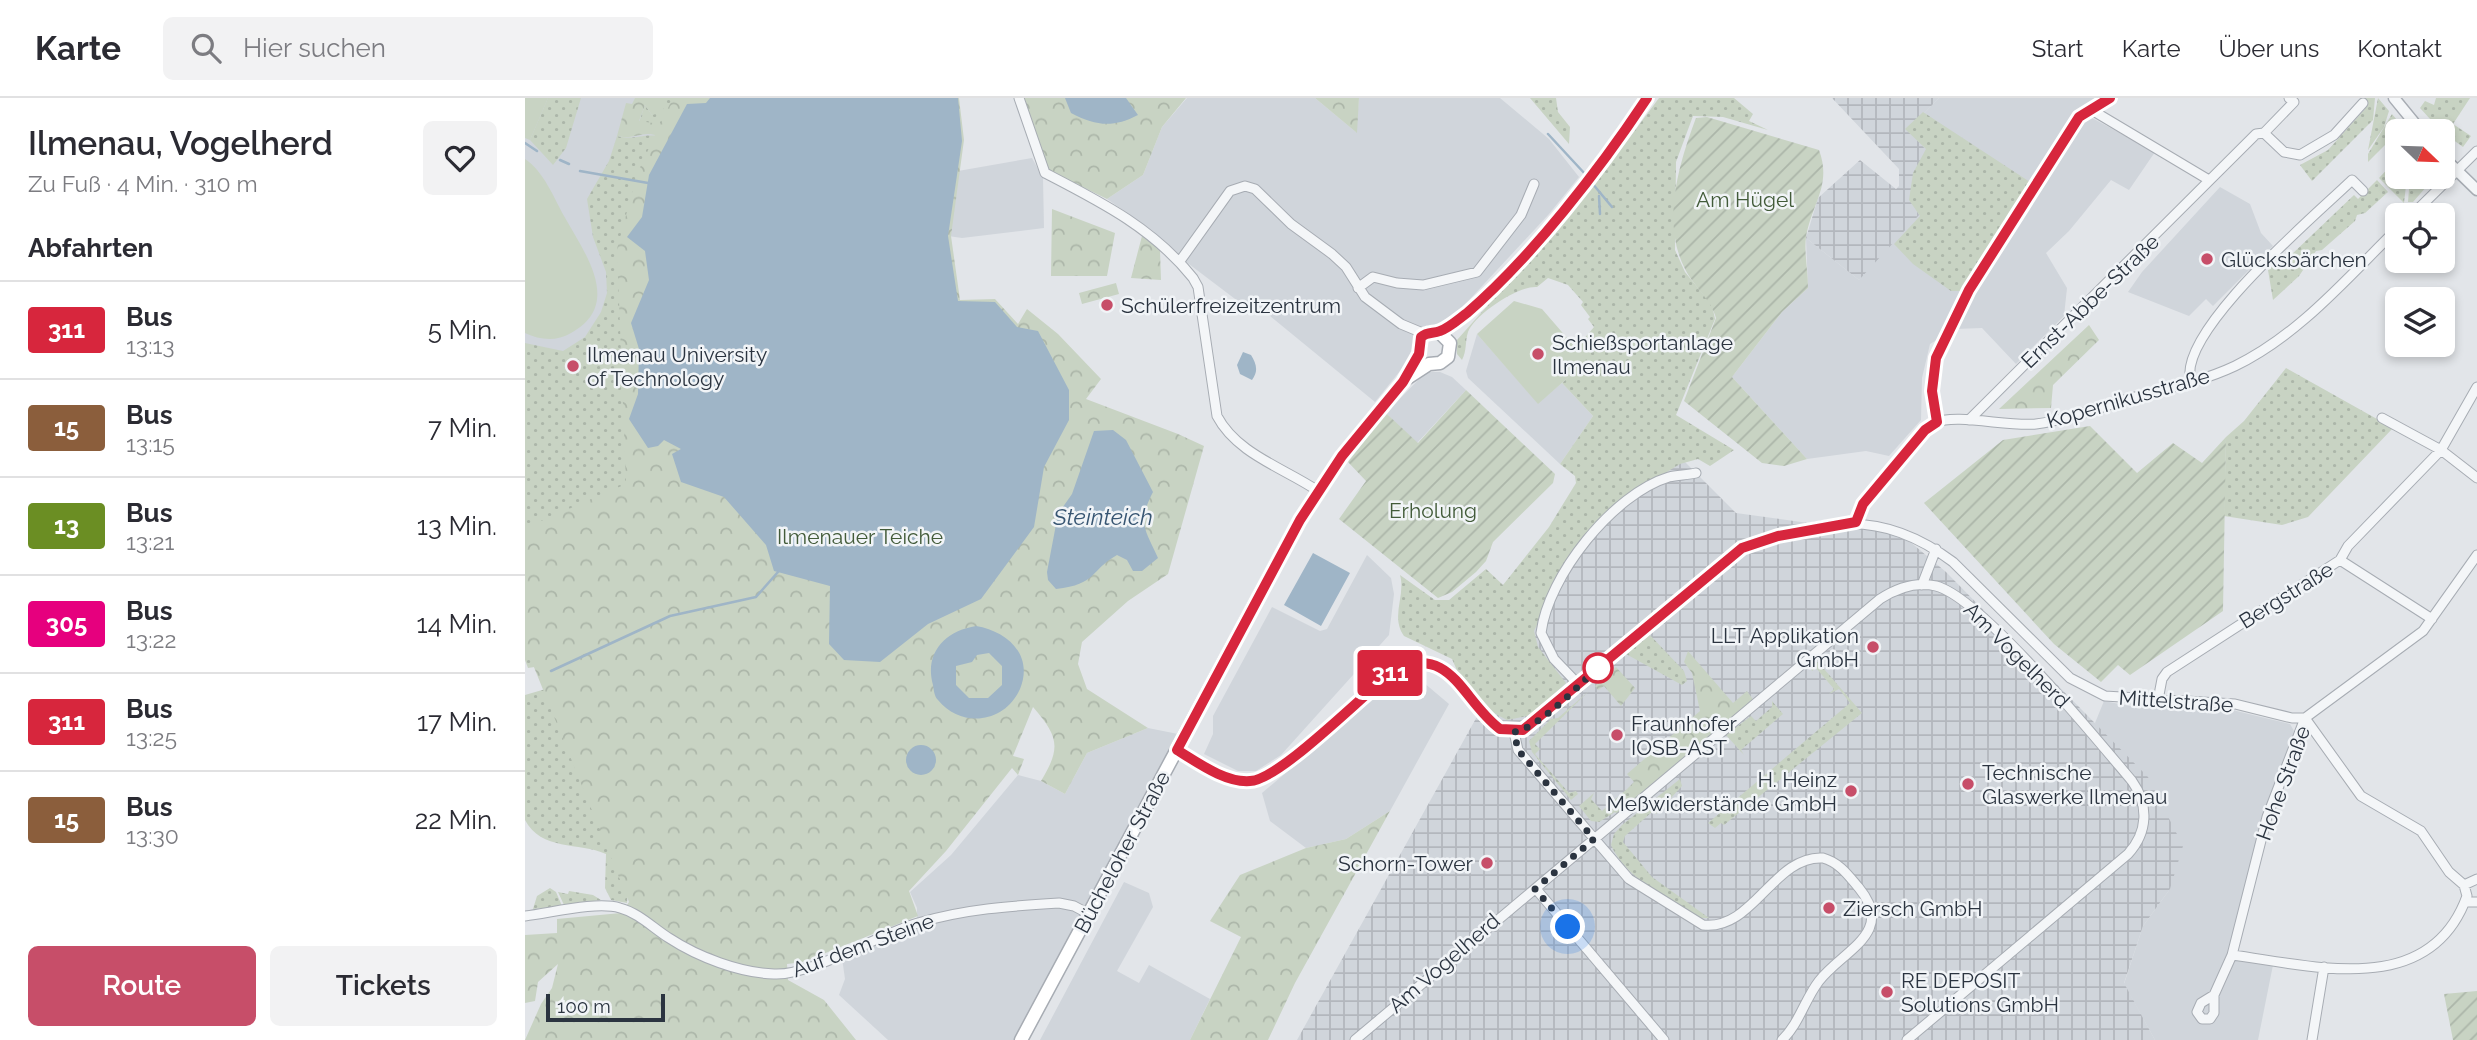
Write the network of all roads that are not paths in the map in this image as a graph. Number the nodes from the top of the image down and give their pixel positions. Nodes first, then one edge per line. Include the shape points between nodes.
1 (1019, 98) edge
2 (1647, 98) edge
3 (2110, 98) edge
4 (2394, 98) edge
5 (2293, 99) edge
6 (2363, 103) dead end
7 (2090, 109) junction
8 (2411, 119) edge
9 (2264, 134) junction
10 (2477, 151) edge
11 (2457, 171) junction
12 (2209, 180) junction
13 (1534, 184) dead end
14 (2477, 190) edge
15 (2363, 191) dead end
16 (2424, 203) edge
17 (2385, 240) edge
18 (1180, 261) junction
19 (1358, 288) junction
20 (1444, 336) junction
21 (1421, 344) junction
22 (1429, 363) junction
23 (1403, 382) junction
24 (2190, 382) junction
25 (2477, 387) edge
26 (2382, 418) dead end
27 (1969, 420) junction
28 (1937, 422) junction
29 (2441, 450) junction
30 (1696, 473) dead end
31 (2477, 478) edge
32 (1318, 491) junction
33 (1856, 522) junction
34 (1935, 549) junction
35 (2477, 555) edge
36 (2340, 560) junction
37 (1922, 585) junction
38 (2432, 619) junction
39 (1579, 685) junction
40 (2158, 701) junction
41 (2305, 718) junction
42 (1514, 732) junction
43 (1177, 750) junction
44 (1594, 839) junction
45 (2477, 879) edge
46 (2464, 885) junction
47 (1535, 889) junction
48 (2465, 902) junction
49 (2477, 902) edge
50 (1089, 914) junction
51 (525, 916) edge
52 (2232, 955) junction
53 (2324, 967) junction
54 (2214, 995) dead end
55 (1021, 1040) edge
56 (1355, 1040) edge
57 (1664, 1040) edge
58 (1782, 1040) edge
59 (1907, 1040) edge
60 (2312, 1040) edge

1 - 18 street via 1045,173 1119,212
2 - 20 main road, Bücheloher Straße via 1576,195
3 - 7 street
4 - 8 street
5 - 9 street, Ernst-Abbe-Straße
6 - 9 street via 2334,135 2300,155 2284,152
7 - 12 street
7 - 28 street via 2079,117 1977,274 1942,339 1932,391
9 - 12 street, Ernst-Abbe-Straße via 2256,134
10 - 11 street
11 - 14 street
11 - 16 street
12 - 27 street, Ernst-Abbe-Straße
13 - 19 street via 1521,215 1477,272 1423,285 1373,277
15 - 24 street via 2352,180 2218,312 2196,345
17 - 24 street, Kopernikusstraße via 2288,333 2250,358
18 - 19 street via 1230,191 1245,186 1255,189 1291,224 1332,254
18 - 32 street via 1198,286 1217,416 1224,430
19 - 21 street
20 - 21 main road, Bücheloher Straße
20 - 22 main road, Bücheloher Straße via 1451,349 1446,360
21 - 22 main road
21 - 23 main road, Bücheloher Straße
22 - 23 main road, Bücheloher Straße
23 - 32 main road, Bücheloher Straße
24 - 27 street, Kopernikusstraße via 2038,424 2009,426
25 - 29 street, Bergstraße
26 - 29 street
27 - 28 street, Kopernikusstraße
28 - 33 street via 1881,481
29 - 31 street
29 - 36 street, Bergstraße
30 - 39 street via 1669,477 1618,509 1576,554 1558,584 1541,632 1554,659
32 - 43 main road, Bücheloher Straße
33 - 34 street, Mittelstraße via 1908,535
33 - 39 street via 1778,536 1742,548
34 - 37 street
34 - 40 street, Mittelstraße via 2070,678 2105,696
35 - 38 street, Hohe Straße
36 - 38 street
36 - 40 street, Bergstraße via 2167,672
37 - 44 street, Am Vogelherd via 1907,586 1880,599
37 - 59 street, Am Vogelherd via 1959,597 2045,680 2132,781 2140,793 2144,820 2128,854
38 - 41 street, Hohe Straße via 2409,644
39 - 42 street via 1531,725
40 - 41 street, Mittelstraße via 2235,704
41 - 46 street via 2361,796 2421,831 2449,872
41 - 52 street, Hohe Straße via 2267,817
42 - 43 street via 1500,729 1445,670 1414,663 1394,671 1285,763 1254,781 1229,778
42 - 44 street via 1518,750
43 - 50 main road, Bücheloher Straße
44 - 47 street, Am Vogelherd
44 - 58 street via 1629,879 1703,925 1733,918 1801,862 1823,858 1846,872 1868,898 1871,925 1866,936 1820,979
45 - 46 street
46 - 48 street
47 - 56 street, Am Vogelherd
47 - 57 street
48 - 49 street
48 - 53 street via 2438,942 2424,953 2389,967
50 - 51 street, Auf dem Steine via 1059,903 964,912 916,923 801,970 772,974 698,953 615,907
50 - 55 main road, Bücheloher Straße
52 - 53 street
52 - 54 street, Hohe Straße
53 - 60 street

